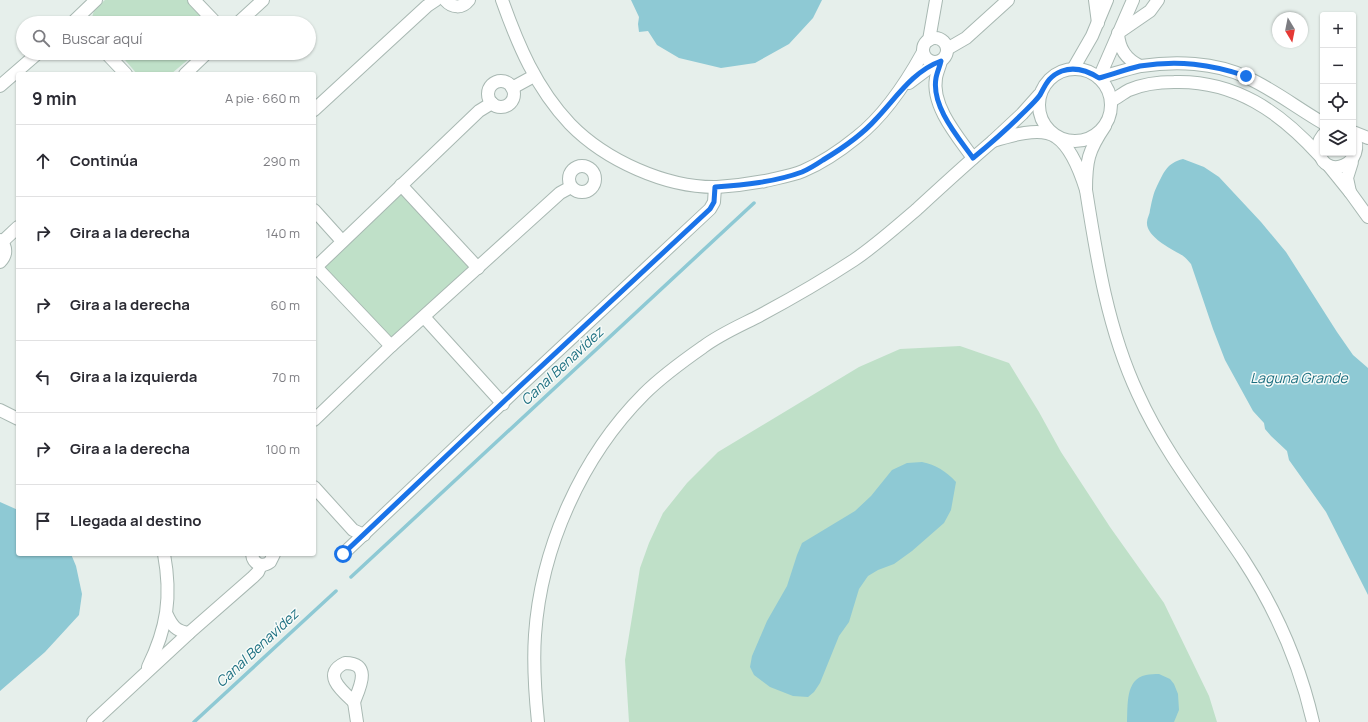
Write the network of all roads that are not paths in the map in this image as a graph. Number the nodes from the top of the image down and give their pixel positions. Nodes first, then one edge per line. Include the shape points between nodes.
1 (96, 0) edge
2 (194, 0) edge
3 (263, 0) edge
4 (436, 0) edge
5 (445, 0) edge
6 (469, 0) edge
7 (502, 0) edge
8 (936, 0) edge
9 (1008, 0) edge
10 (1095, 0) edge
11 (1107, 0) edge
12 (1133, 0) edge
13 (1158, 0) edge
14 (81, 16) edge
15 (209, 16) edge
16 (246, 16) edge
17 (1098, 22) junction
18 (1118, 33) junction
19 (929, 40) junction
20 (947, 49) junction
21 (924, 52) junction
22 (30, 60) edge
23 (113, 60) edge
24 (200, 60) edge
25 (939, 61) junction
26 (1140, 66) junction
27 (1073, 69) junction
28 (16, 72) edge
29 (16, 72) edge
30 (124, 72) edge
31 (188, 72) edge
32 (534, 76) junction
33 (1099, 78) junction
34 (0, 86) edge
35 (512, 88) junction
36 (900, 90) junction
37 (1040, 95) junction
38 (1111, 101) junction
39 (492, 103) junction
40 (316, 108) edge
41 (1320, 121) edge
42 (1105, 126) junction
43 (1356, 134) edge
44 (1056, 136) junction
45 (1368, 138) edge
46 (1320, 140) edge
47 (1356, 140) edge
48 (993, 141) junction
49 (1368, 147) edge
50 (1356, 152) edge
51 (1319, 155) junction
52 (1355, 156) edge
53 (973, 158) junction
54 (1354, 159) junction
55 (1329, 166) junction
56 (401, 184) junction
57 (571, 187) dead end
58 (715, 187) junction
59 (1086, 190) junction
60 (1350, 192) junction
61 (316, 212) edge
62 (1368, 217) edge
63 (16, 229) edge
64 (1, 241) edge
65 (342, 241) junction
66 (0, 262) edge
67 (316, 267) edge
68 (478, 268) junction
69 (316, 269) edge
70 (424, 317) junction
71 (391, 346) junction
72 (503, 404) junction
73 (0, 410) edge
74 (16, 418) edge
75 (316, 418) edge
76 (316, 489) edge
77 (364, 535) junction
78 (343, 554) dead end
79 (164, 556) edge
80 (253, 556) edge
81 (273, 556) edge
82 (261, 565) junction
83 (167, 615) junction
84 (189, 634) junction
85 (146, 672) junction
86 (354, 702) dead end
87 (93, 722) edge
88 (357, 722) edge
89 (538, 722) edge
90 (1313, 722) edge

1 - 14 street
2 - 15 street
3 - 16 street
4 - 40 street
5 - 6 street via 450,5 459,7
7 - 32 street
8 - 19 street
9 - 20 street via 966,38
10 - 17 street
11 - 17 street
12 - 18 street
13 - 18 street via 1150,11
17 - 27 street
18 - 26 street via 1124,53
18 - 33 street
19 - 20 street via 941,40
19 - 21 street
20 - 25 street via 946,55
21 - 25 street via 930,61
21 - 36 street
22 - 28 street
23 - 30 street
24 - 31 street
25 - 36 street
25 - 53 street via 936,91 940,105
26 - 33 street
26 - 41 street via 1173,63 1199,64 1223,69 1252,80
27 - 33 street via 1092,73
27 - 37 street via 1052,76 1044,84
29 - 34 street
32 - 35 street
32 - 58 street via 554,106 571,124 592,143 612,156 650,174
33 - 38 street via 1107,89
35 - 39 street via 514,98 508,105 500,107
35 - 39 street via 504,82 493,85 489,92
36 - 58 street via 858,137 803,171 741,185
37 - 44 street via 1040,118 1046,129
37 - 48 street
38 - 42 street via 1110,114
38 - 51 street via 1142,85 1190,81 1212,85 1235,92 1267,108 1295,130
39 - 56 street via 479,111
42 - 44 street via 1097,134 1077,142 1066,141
42 - 59 street via 1094,142 1088,158
43 - 45 street
44 - 48 street via 1027,133
44 - 59 street via 1072,157
46 - 51 street
47 - 50 street
48 - 53 street
49 - 54 street
51 - 55 street
52 - 54 street
53 - 89 street via 856,259 809,289 702,347 659,380 626,415 600,449 579,484 552,549 543,582 535,633
54 - 55 street via 1341,168
54 - 60 street via 1346,178
55 - 60 street
56 - 65 street
56 - 68 street
57 - 68 street via 560,193
58 - 72 street via 714,202 710,209
59 - 90 street via 1107,307 1119,348 1137,394 1178,466 1255,579 1287,644 1302,681
60 - 62 street
61 - 65 street
63 - 64 street
64 - 66 street via 5,256
65 - 67 street
68 - 70 street
69 - 71 street
70 - 71 street
70 - 72 street
71 - 75 street
72 - 77 street
73 - 74 street
76 - 77 street via 353,530
77 - 78 street
79 - 83 street via 168,583
80 - 82 street via 254,561
81 - 82 street via 270,562
82 - 84 street via 253,577
83 - 84 street via 171,625
83 - 85 street
84 - 85 street
85 - 87 street
86 - 88 street

